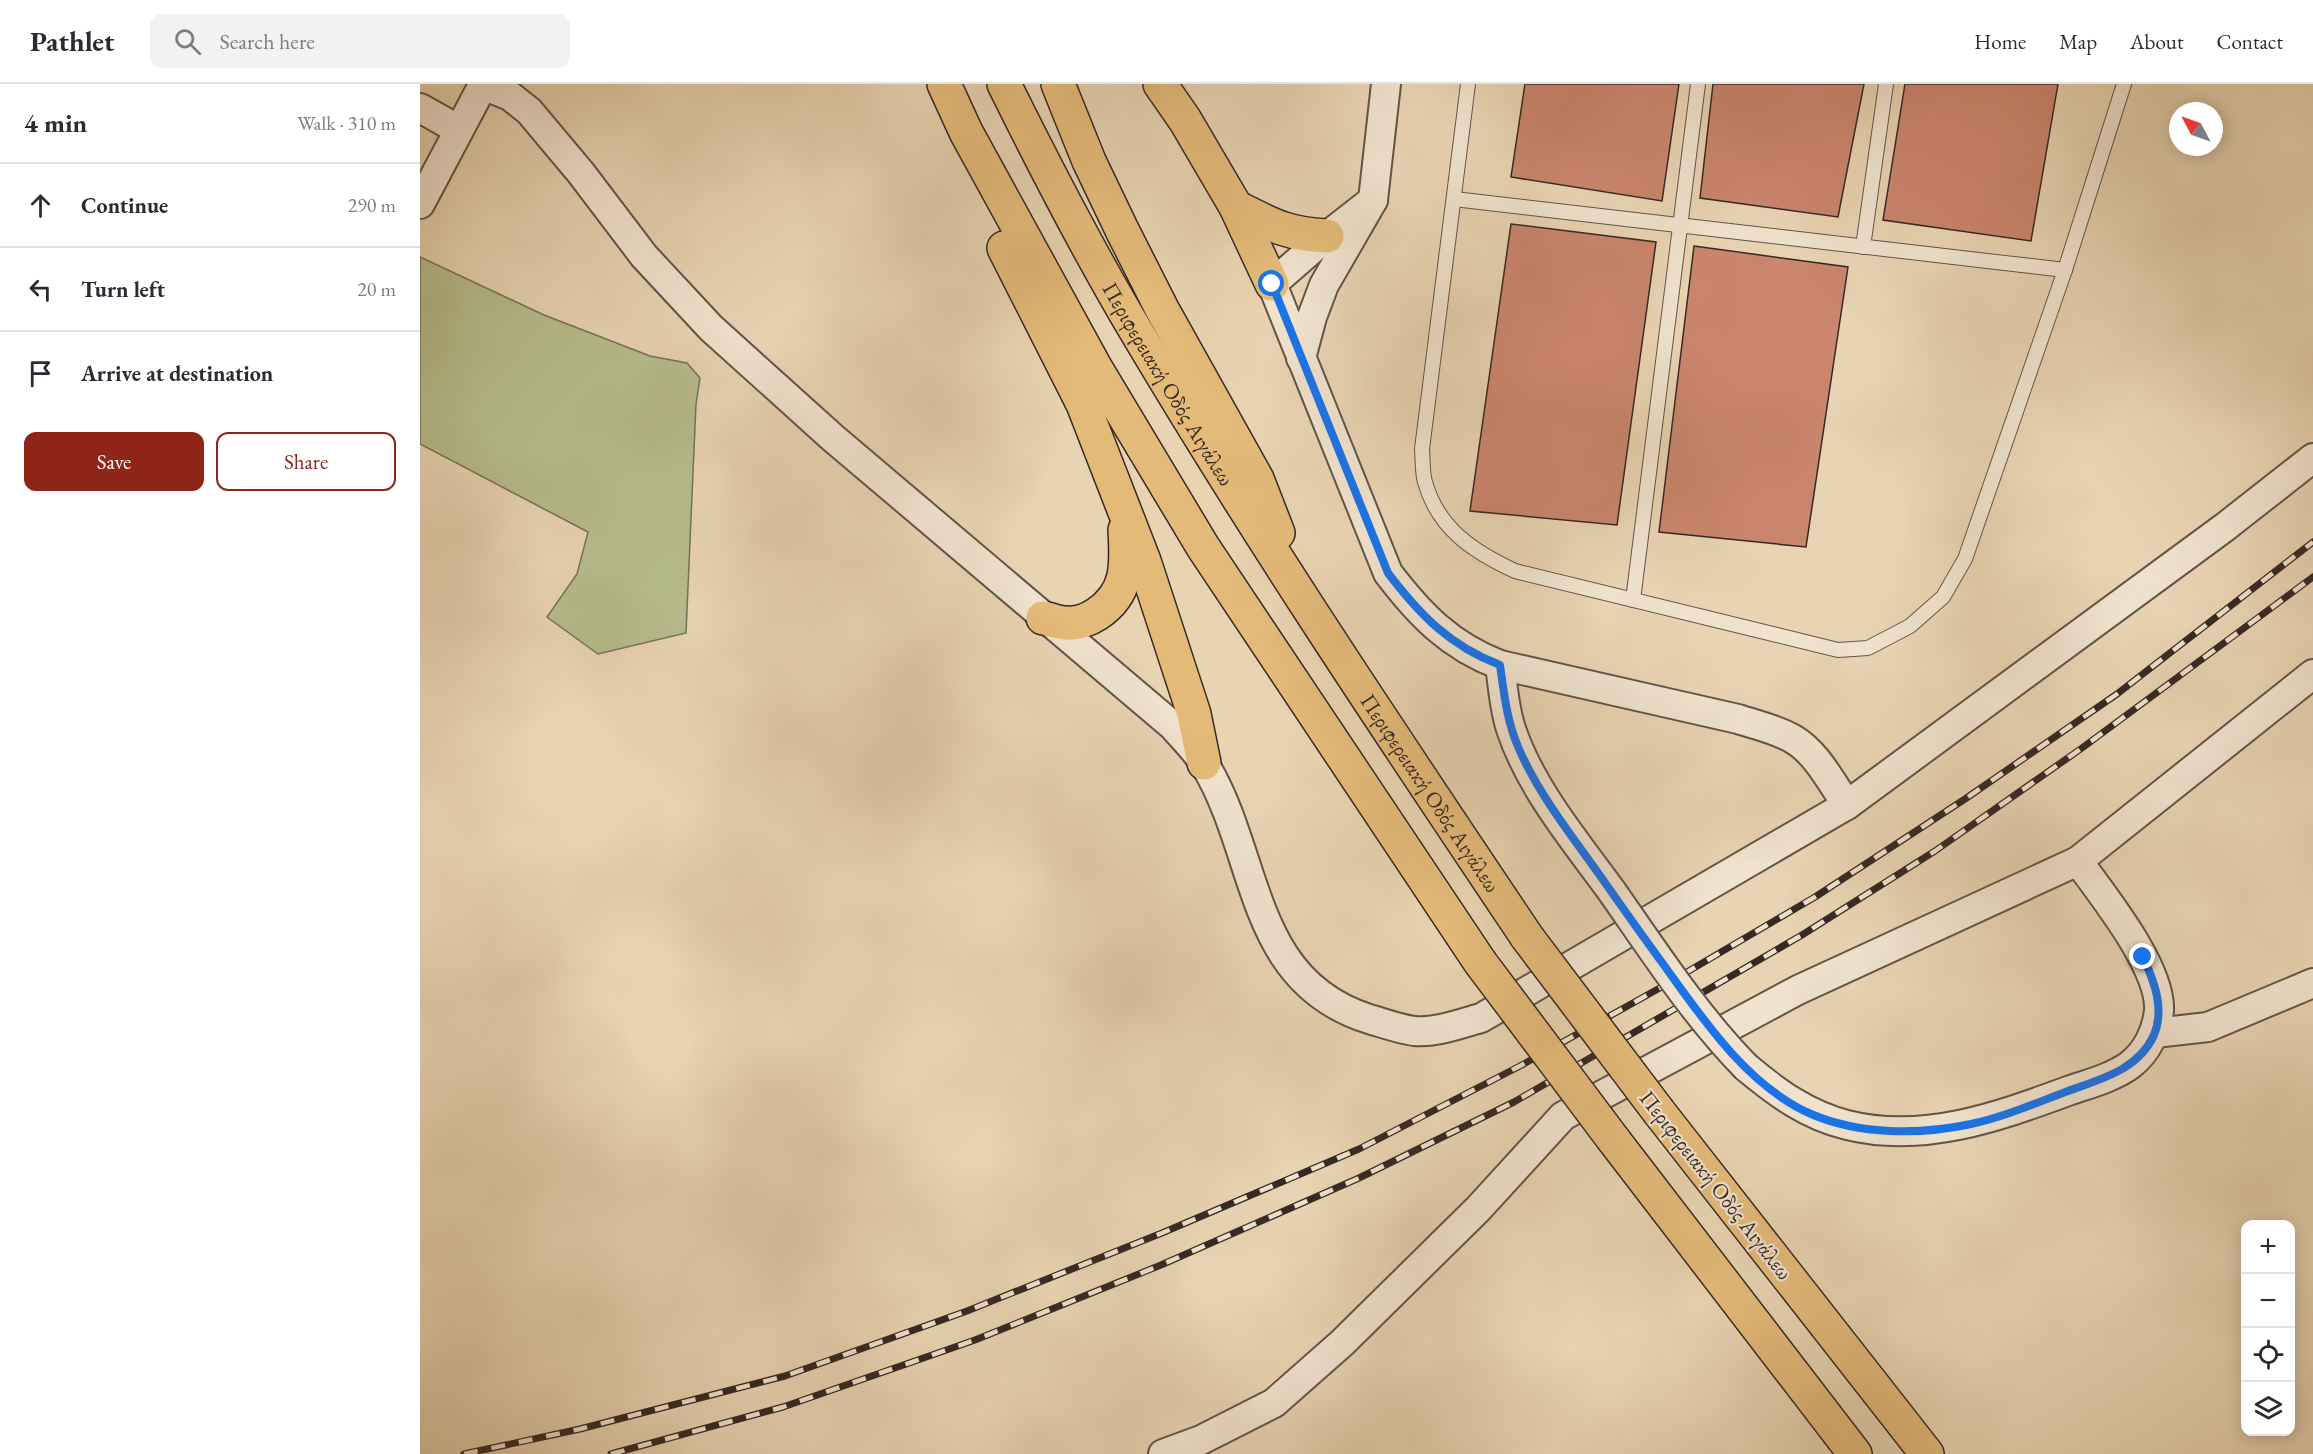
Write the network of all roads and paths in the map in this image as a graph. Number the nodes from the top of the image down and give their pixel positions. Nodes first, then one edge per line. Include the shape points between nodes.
1 (919, 84) edge
2 (944, 84) edge
3 (1004, 84) edge
4 (1058, 84) edge
5 (1160, 84) edge
6 (1386, 84) edge
7 (1468, 84) edge
8 (1698, 84) edge
9 (1886, 84) edge
10 (2124, 84) edge
11 (420, 108) edge
12 (459, 130) junction
13 (1455, 199) junction
14 (1373, 200) junction
15 (420, 204) edge
16 (1236, 207) junction
17 (1681, 225) junction
18 (1327, 236) junction
19 (1863, 247) junction
20 (2065, 270) junction
21 (1272, 284) junction
22 (1301, 358) junction
23 (2313, 458) edge
24 (1119, 499) junction
25 (1633, 600) junction
26 (1306, 608) junction
27 (1043, 618) junction
28 (1500, 665) junction
29 (2313, 674) edge
30 (1204, 763) junction
31 (1847, 805) junction
32 (2078, 861) junction
33 (2313, 983) edge
34 (2155, 1033) junction
35 (1164, 1454) edge
36 (1855, 1454) edge
37 (1927, 1454) edge

1 - 24 highway via 1083,404
2 - 36 highway, bridge via 966,132 1095,367 1203,547 1480,962
3 - 26 highway, Περιφερειακή Οδός Αιγάλεω via 1141,340
4 - 26 highway via 1127,240 1257,479
5 - 16 highway
6 - 14 street
7 - 13 lane
8 - 17 lane
9 - 19 lane
10 - 20 lane
11 - 12 street
12 - 15 street
12 - 27 street via 483,85 510,96 529,111 644,256 711,328
13 - 17 lane
13 - 25 lane via 1422,449 1425,481 1433,500 1456,535 1485,557 1515,571
14 - 18 street
14 - 22 street via 1324,285
16 - 18 highway via 1281,230
16 - 21 highway
17 - 19 lane
17 - 25 lane
18 - 21 street
19 - 20 lane
20 - 25 lane via 1965,560 1943,597 1910,626 1868,648 1838,650
21 - 22 street
22 - 28 street via 1388,573 1431,623 1475,656
23 - 31 street
24 - 27 highway via 1125,531 1122,587 1108,606 1089,619 1066,623
24 - 30 highway via 1144,561 1194,714
26 - 37 highway, Περιφερειακή Οδός Αιγάλεω, bridge via 1527,937
27 - 30 street via 1173,726
28 - 31 street via 1772,730 1808,750
28 - 34 street, bridge via 1504,701 1519,749 1551,806 1721,1042 1773,1090 1811,1113 1848,1125 1887,1131 1972,1124 2113,1074 2131,1065
29 - 32 street
30 - 31 street via 1231,823 1268,926 1280,951 1301,979 1330,1003 1353,1014 1414,1031 1445,1029 1481,1018
32 - 34 street via 2130,937 2155,984 2159,1009
32 - 35 street via 1798,990 1563,1116 1470,1217 1342,1343 1274,1403
33 - 34 street via 2208,1027

